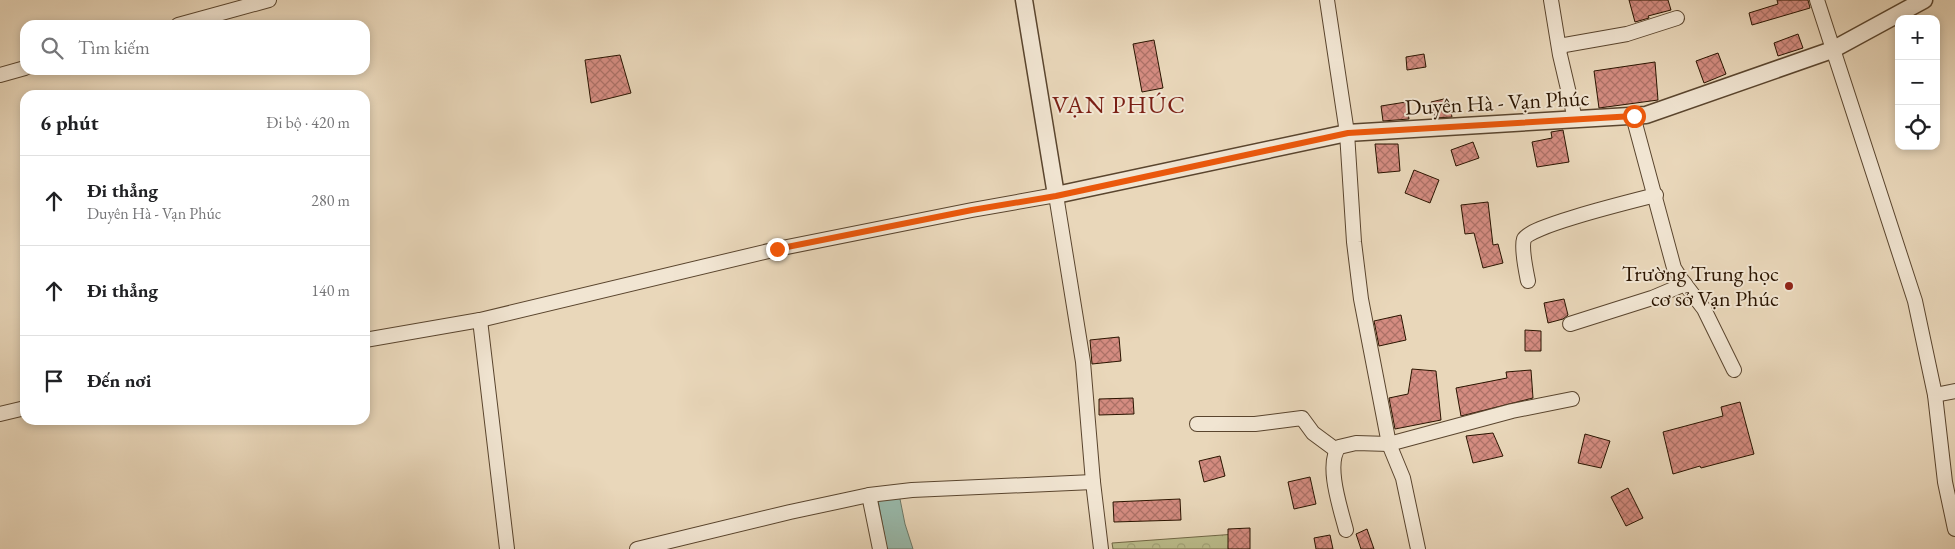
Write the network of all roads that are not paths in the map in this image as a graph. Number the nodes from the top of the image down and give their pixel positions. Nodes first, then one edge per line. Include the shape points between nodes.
1 (269, 0) edge
2 (1024, 0) edge
3 (1327, 0) edge
4 (1551, 0) edge
5 (1817, 0) edge
6 (1924, 0) edge
7 (1677, 18) dead end
8 (196, 20) edge
9 (1559, 46) junction
10 (1832, 50) junction
11 (20, 69) edge
12 (0, 75) edge
13 (1634, 116) junction
14 (1575, 120) junction
15 (1348, 133) junction
16 (1656, 195) junction
17 (1056, 196) junction
18 (1528, 281) dead end
19 (1685, 284) junction
20 (480, 320) junction
21 (1570, 324) dead end
22 (370, 339) edge
23 (1734, 370) dead end
24 (1955, 391) edge
25 (1935, 395) junction
26 (1572, 399) dead end
27 (20, 409) edge
28 (0, 414) edge
29 (1197, 424) dead end
30 (1389, 444) junction
31 (1336, 450) junction
32 (1093, 482) junction
33 (869, 496) junction
34 (1955, 529) edge
35 (1346, 530) dead end
36 (507, 549) edge
37 (637, 549) edge
38 (880, 549) edge
39 (1101, 549) edge
40 (1418, 549) edge

1 - 8 street
2 - 17 street
3 - 15 street
4 - 9 street
5 - 10 street
6 - 10 street, Duyên Hà - Vạn Phúc
7 - 9 street via 1618,36
9 - 14 street
10 - 13 street, Duyên Hà - Vạn Phúc via 1646,115
10 - 25 street via 1915,301
11 - 12 street
13 - 14 street, Duyên Hà - Vạn Phúc
13 - 16 street
14 - 15 street, Duyên Hà - Vạn Phúc
15 - 17 street, Duyên Hà - Vạn Phúc
15 - 30 street via 1361,300
16 - 18 street via 1557,222 1529,234 1524,241
16 - 19 street via 1674,268
17 - 20 street via 777,249
17 - 32 street via 1083,362
19 - 21 street
19 - 23 street via 1704,309
20 - 22 street
20 - 36 street
24 - 25 street
25 - 34 street via 1945,482
26 - 30 street via 1512,411
27 - 28 street
29 - 31 street via 1255,424 1302,418 1313,433
30 - 31 street via 1356,443
30 - 40 street via 1403,478
31 - 35 street via 1335,485
32 - 33 street via 912,490
32 - 39 street
33 - 37 street
33 - 38 street

